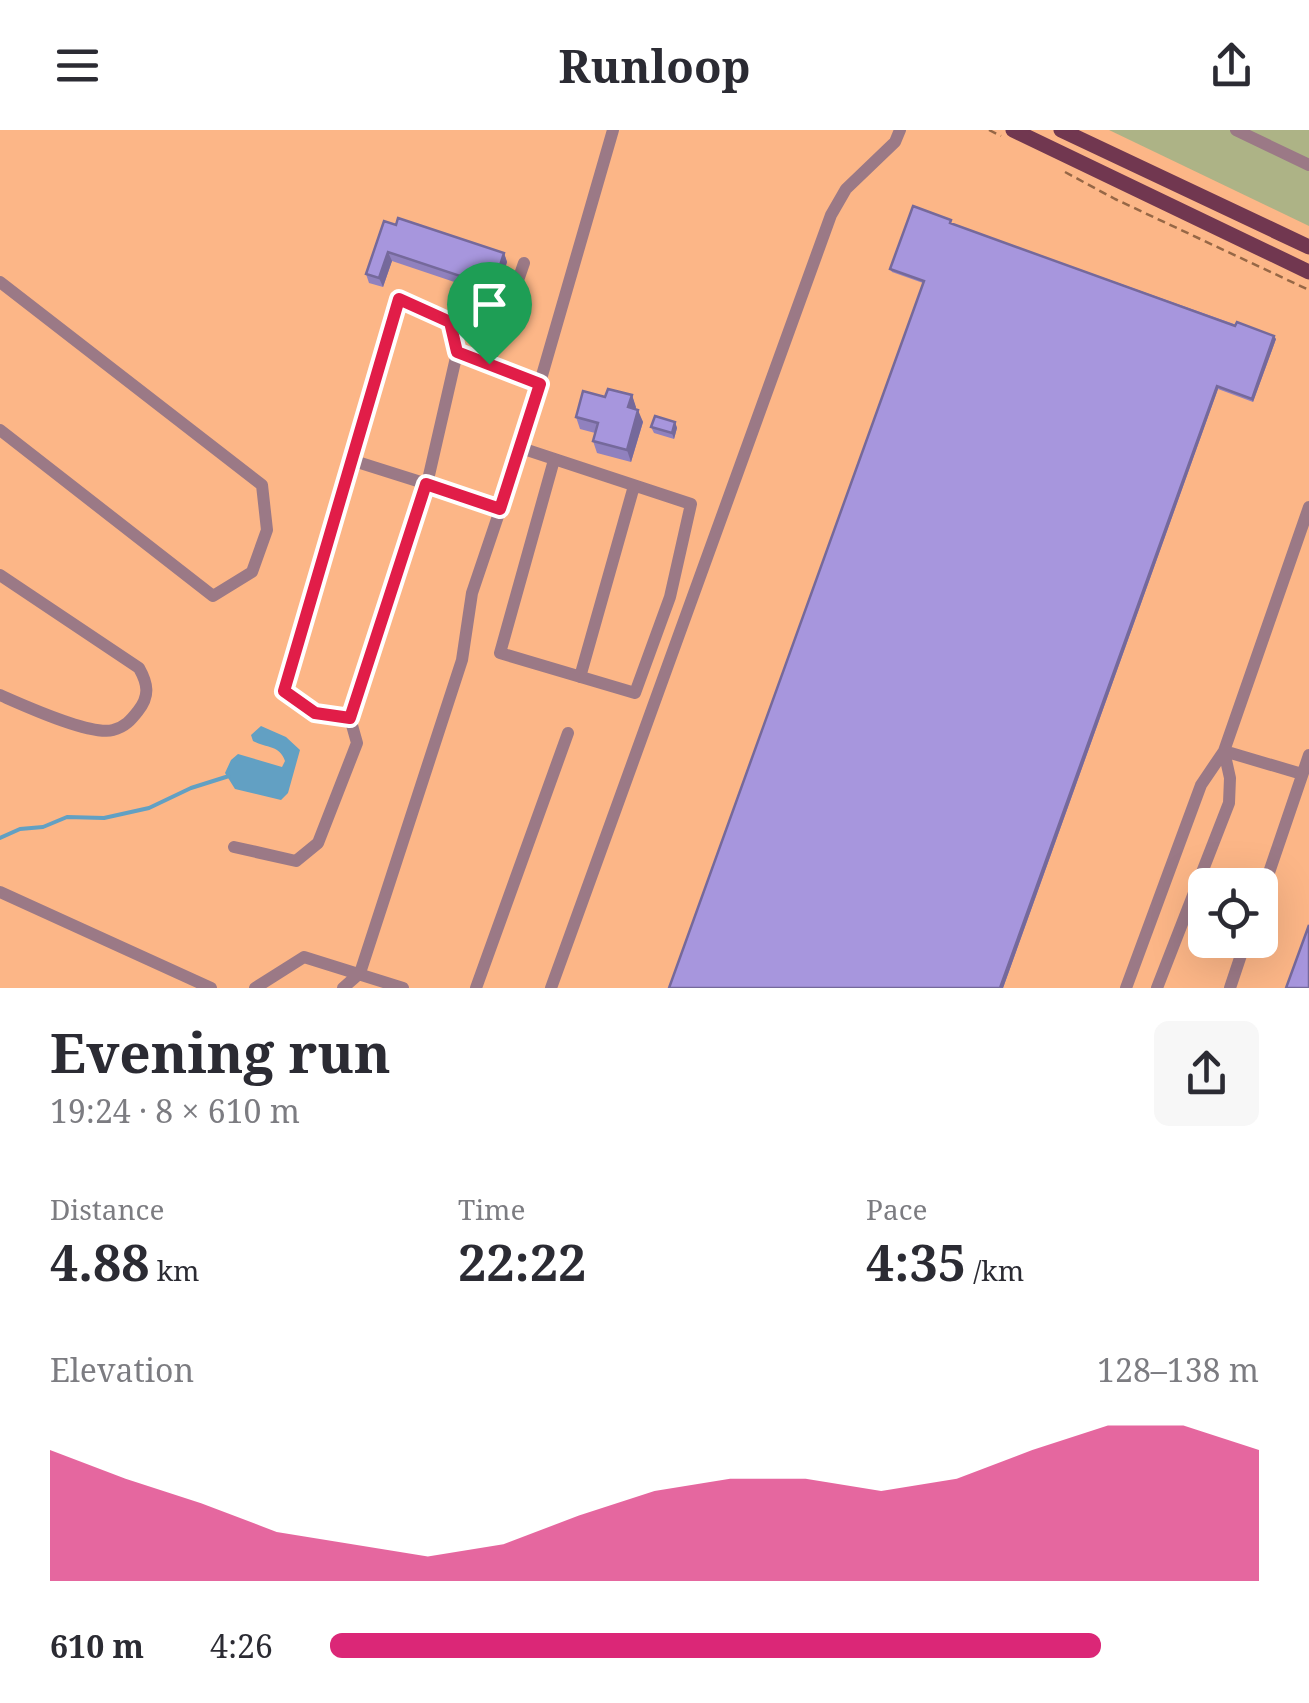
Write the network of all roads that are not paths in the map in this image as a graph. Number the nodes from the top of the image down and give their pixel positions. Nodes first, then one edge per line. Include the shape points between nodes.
1 (613, 130) edge
2 (1061, 130) edge
3 (1236, 130) edge
4 (1009, 134) edge
5 (898, 136) edge
6 (1309, 165) edge
7 (1309, 247) edge
8 (524, 263) dead end
9 (1309, 272) edge
10 (0, 282) edge
11 (457, 352) junction
12 (489, 364) junction
13 (540, 384) junction
14 (0, 430) edge
15 (521, 448) junction
16 (351, 460) junction
17 (554, 460) junction
18 (426, 484) junction
19 (634, 486) junction
20 (1309, 507) edge
21 (500, 509) junction
22 (0, 575) edge
23 (580, 677) junction
24 (0, 695) edge
25 (350, 718) junction
26 (568, 734) dead end
27 (1224, 752) junction
28 (1309, 755) edge
29 (1302, 774) junction
30 (234, 847) dead end
31 (1270, 868) edge
32 (0, 892) edge
33 (1240, 958) edge
34 (360, 973) junction
35 (211, 988) edge
36 (254, 988) edge
37 (343, 988) edge
38 (403, 988) edge
39 (476, 988) edge
40 (551, 988) edge
41 (1126, 988) edge
42 (1157, 988) edge
43 (1230, 988) edge

1 - 13 street
2 - 7 main road
3 - 6 street
4 - 9 main road
5 - 40 street via 831,215
8 - 12 street
10 - 14 street via 262,485 267,530 252,572 213,596
11 - 12 street
11 - 16 street via 450,322 399,299
11 - 18 street
12 - 13 street
13 - 15 street
15 - 17 street
15 - 21 street
16 - 18 street
16 - 25 street via 284,691 315,713
17 - 19 street
17 - 23 street via 500,653
18 - 21 street
18 - 25 street
19 - 23 street
19 - 23 street via 691,504 670,597 635,693
20 - 27 street
21 - 34 street via 472,594 462,660
22 - 24 street via 139,668 148,684 146,701 110,732
25 - 30 street via 357,743 318,843 296,861
26 - 39 street
27 - 29 street
27 - 41 street via 1201,785
27 - 42 street via 1229,802
28 - 29 street
29 - 31 street
32 - 35 street
33 - 43 street
34 - 36 street via 304,957
34 - 37 street
34 - 38 street

